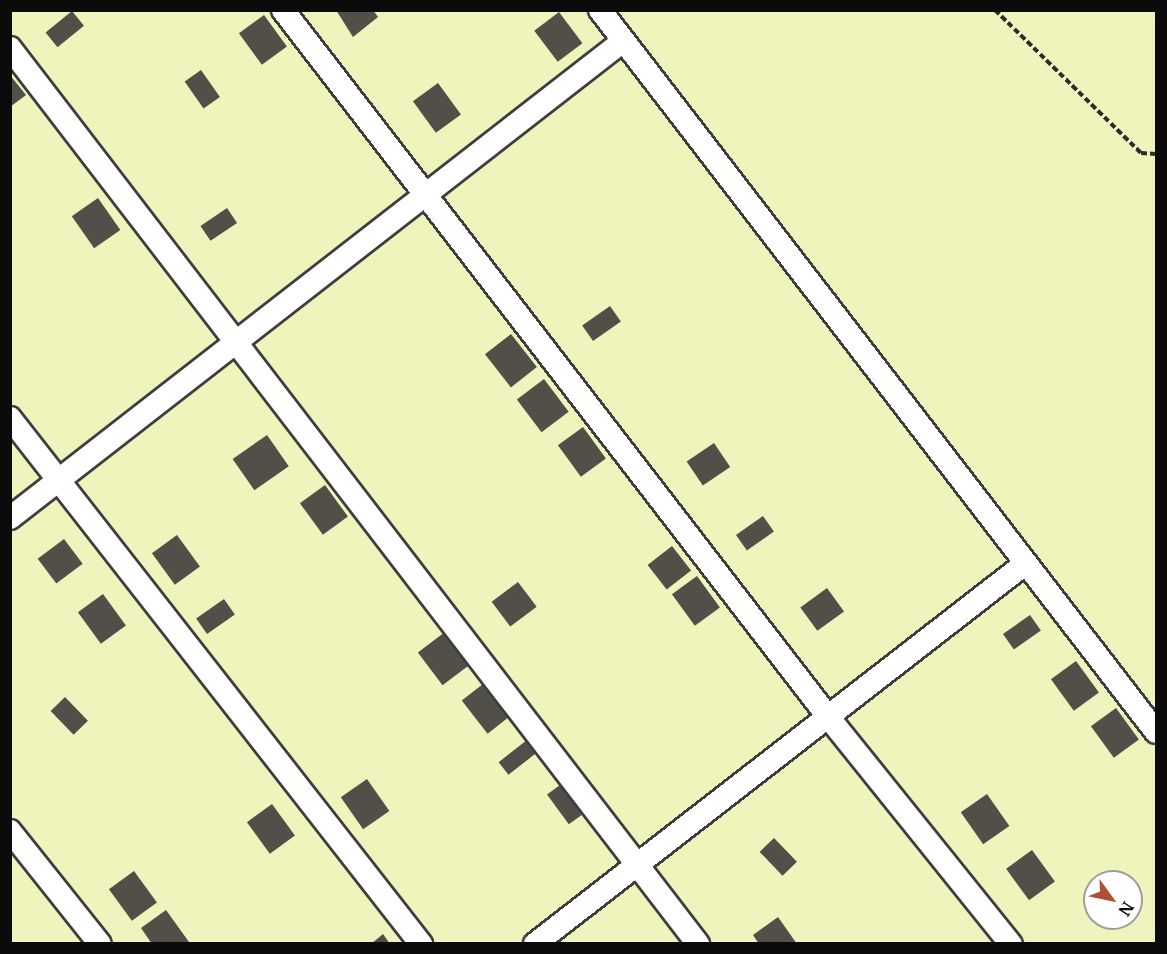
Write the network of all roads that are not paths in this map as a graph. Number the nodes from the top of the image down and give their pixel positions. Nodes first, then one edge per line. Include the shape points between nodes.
1 (283, 10) edge
2 (600, 10) edge
3 (623, 41) junction
4 (10, 48) edge
5 (425, 194) junction
6 (236, 342) junction
7 (10, 418) edge
8 (59, 480) junction
9 (10, 518) edge
10 (1026, 563) junction
11 (829, 718) junction
12 (1156, 732) edge
13 (10, 831) edge
14 (638, 865) junction
15 (100, 944) edge
16 (421, 944) edge
17 (535, 944) edge
18 (698, 944) edge
19 (1011, 944) edge

1 - 5 street
2 - 3 street
3 - 5 street
3 - 10 street
4 - 6 street
5 - 6 street
5 - 11 street
6 - 8 street
6 - 14 street
7 - 8 street
8 - 9 street
8 - 16 street
10 - 11 street
10 - 12 street
11 - 14 street
11 - 19 street
13 - 15 street
14 - 17 street
14 - 18 street

